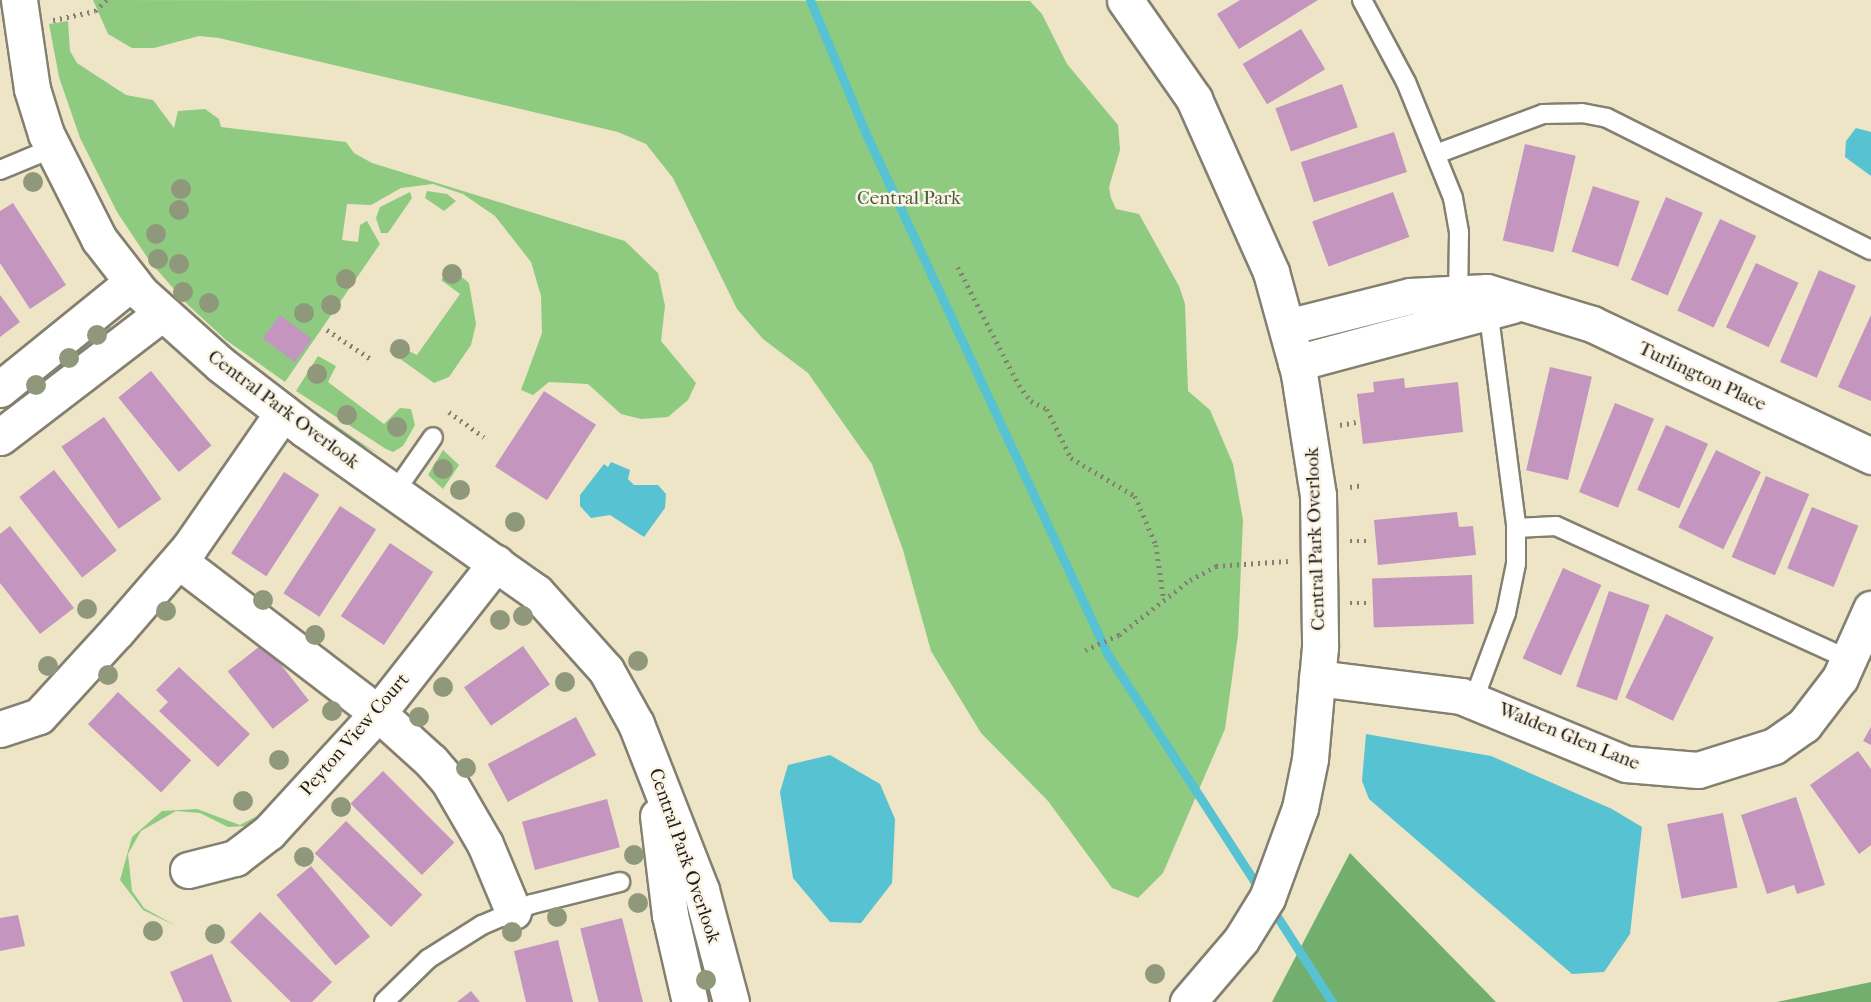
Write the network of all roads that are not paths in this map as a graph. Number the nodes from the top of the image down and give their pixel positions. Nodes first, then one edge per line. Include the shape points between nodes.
1 (19, 0) edge
2 (1125, 0) edge
3 (1362, 0) edge
4 (53, 148) junction
5 (1436, 154) junction
6 (0, 170) edge
7 (1871, 250) edge
8 (132, 282) junction
9 (1473, 302) junction
10 (161, 314) junction
11 (1287, 327) junction
12 (1296, 363) junction
13 (0, 389) edge
14 (283, 412) junction
15 (0, 437) edge
16 (433, 437) dead end
17 (1871, 456) edge
18 (394, 492) junction
19 (1516, 528) junction
20 (178, 561) junction
21 (496, 563) junction
22 (1871, 609) edge
23 (1848, 659) junction
24 (1317, 678) junction
25 (1474, 699) junction
26 (379, 713) junction
27 (0, 729) edge
28 (647, 750) junction
29 (188, 870) dead end
30 (620, 882) dead end
31 (513, 911) junction
32 (716, 944) junction
33 (679, 953) junction
34 (384, 1002) edge
35 (690, 1002) edge
36 (731, 1002) edge
37 (1188, 1002) edge

1 - 4 street, Central Park Overlook via 32,89
2 - 11 street, Central Park Overlook via 1194,99 1248,216
3 - 5 lane via 1404,79
4 - 6 lane
4 - 8 street, Central Park Overlook via 99,239
5 - 7 lane via 1543,114 1607,118
5 - 9 lane via 1457,215
8 - 10 street, Central Park Overlook
8 - 13 street
9 - 11 street via 1410,296
9 - 12 street
9 - 17 street, Turlington Place via 1530,304 1592,324
9 - 19 lane
10 - 14 street, Central Park Overlook
10 - 15 street
11 - 12 street, Central Park Overlook
12 - 24 street, Central Park Overlook via 1316,471 1321,580
14 - 18 street, Central Park Overlook
14 - 20 street
16 - 18 lane
18 - 21 street, Central Park Overlook
19 - 23 lane via 1556,526
19 - 25 lane via 1514,584
20 - 26 street
20 - 27 street via 48,708 26,722
21 - 26 street, Peyton View Court
21 - 28 street, Central Park Overlook via 536,592 585,644 623,698
22 - 23 street, Walden Glen Lane
23 - 25 street, Walden Glen Lane via 1818,710 1796,731 1755,754 1698,771 1626,764
24 - 25 street, Walden Glen Lane via 1412,687
24 - 37 street, Central Park Overlook via 1306,781 1273,885 1241,940
26 - 29 street, Peyton View Court via 251,848 222,863
26 - 31 street via 449,782 485,844
28 - 32 street, Central Park Overlook via 701,890
28 - 33 street, Central Park Overlook
30 - 31 lane
31 - 34 lane via 438,951
32 - 33 lane
32 - 36 street, Central Park Overlook
33 - 35 street, Central Park Overlook

